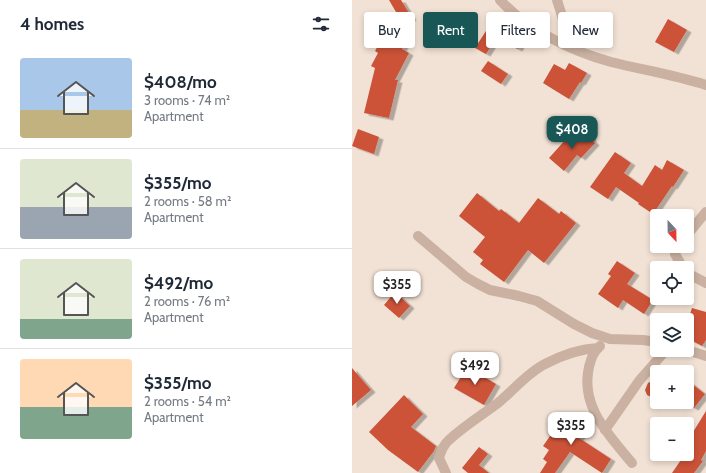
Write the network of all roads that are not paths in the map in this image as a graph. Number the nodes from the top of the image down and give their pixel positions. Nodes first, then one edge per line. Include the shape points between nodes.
1 (500, 0) edge
2 (556, 0) edge
3 (560, 12) edge
4 (558, 41) edge
5 (572, 48) edge
6 (706, 85) edge
7 (706, 212) edge
8 (694, 227) edge
9 (418, 236) dead end
10 (694, 276) edge
11 (706, 283) edge
12 (610, 339) junction
13 (650, 341) edge
14 (598, 348) junction
15 (694, 352) edge
16 (706, 356) edge
17 (660, 357) edge
18 (605, 430) junction
19 (632, 463) dead end
20 (446, 473) edge

1 - 4 street via 528,24
2 - 3 street
5 - 6 street via 610,62 686,78
7 - 8 street
9 - 12 street via 457,270 478,284 490,290 537,301 574,324
10 - 11 street
12 - 13 street
12 - 14 street
14 - 18 street via 590,361 586,384 591,407
14 - 20 street via 576,351 544,364 449,440 441,449 439,458
15 - 16 street
17 - 18 street via 639,381
18 - 19 street

